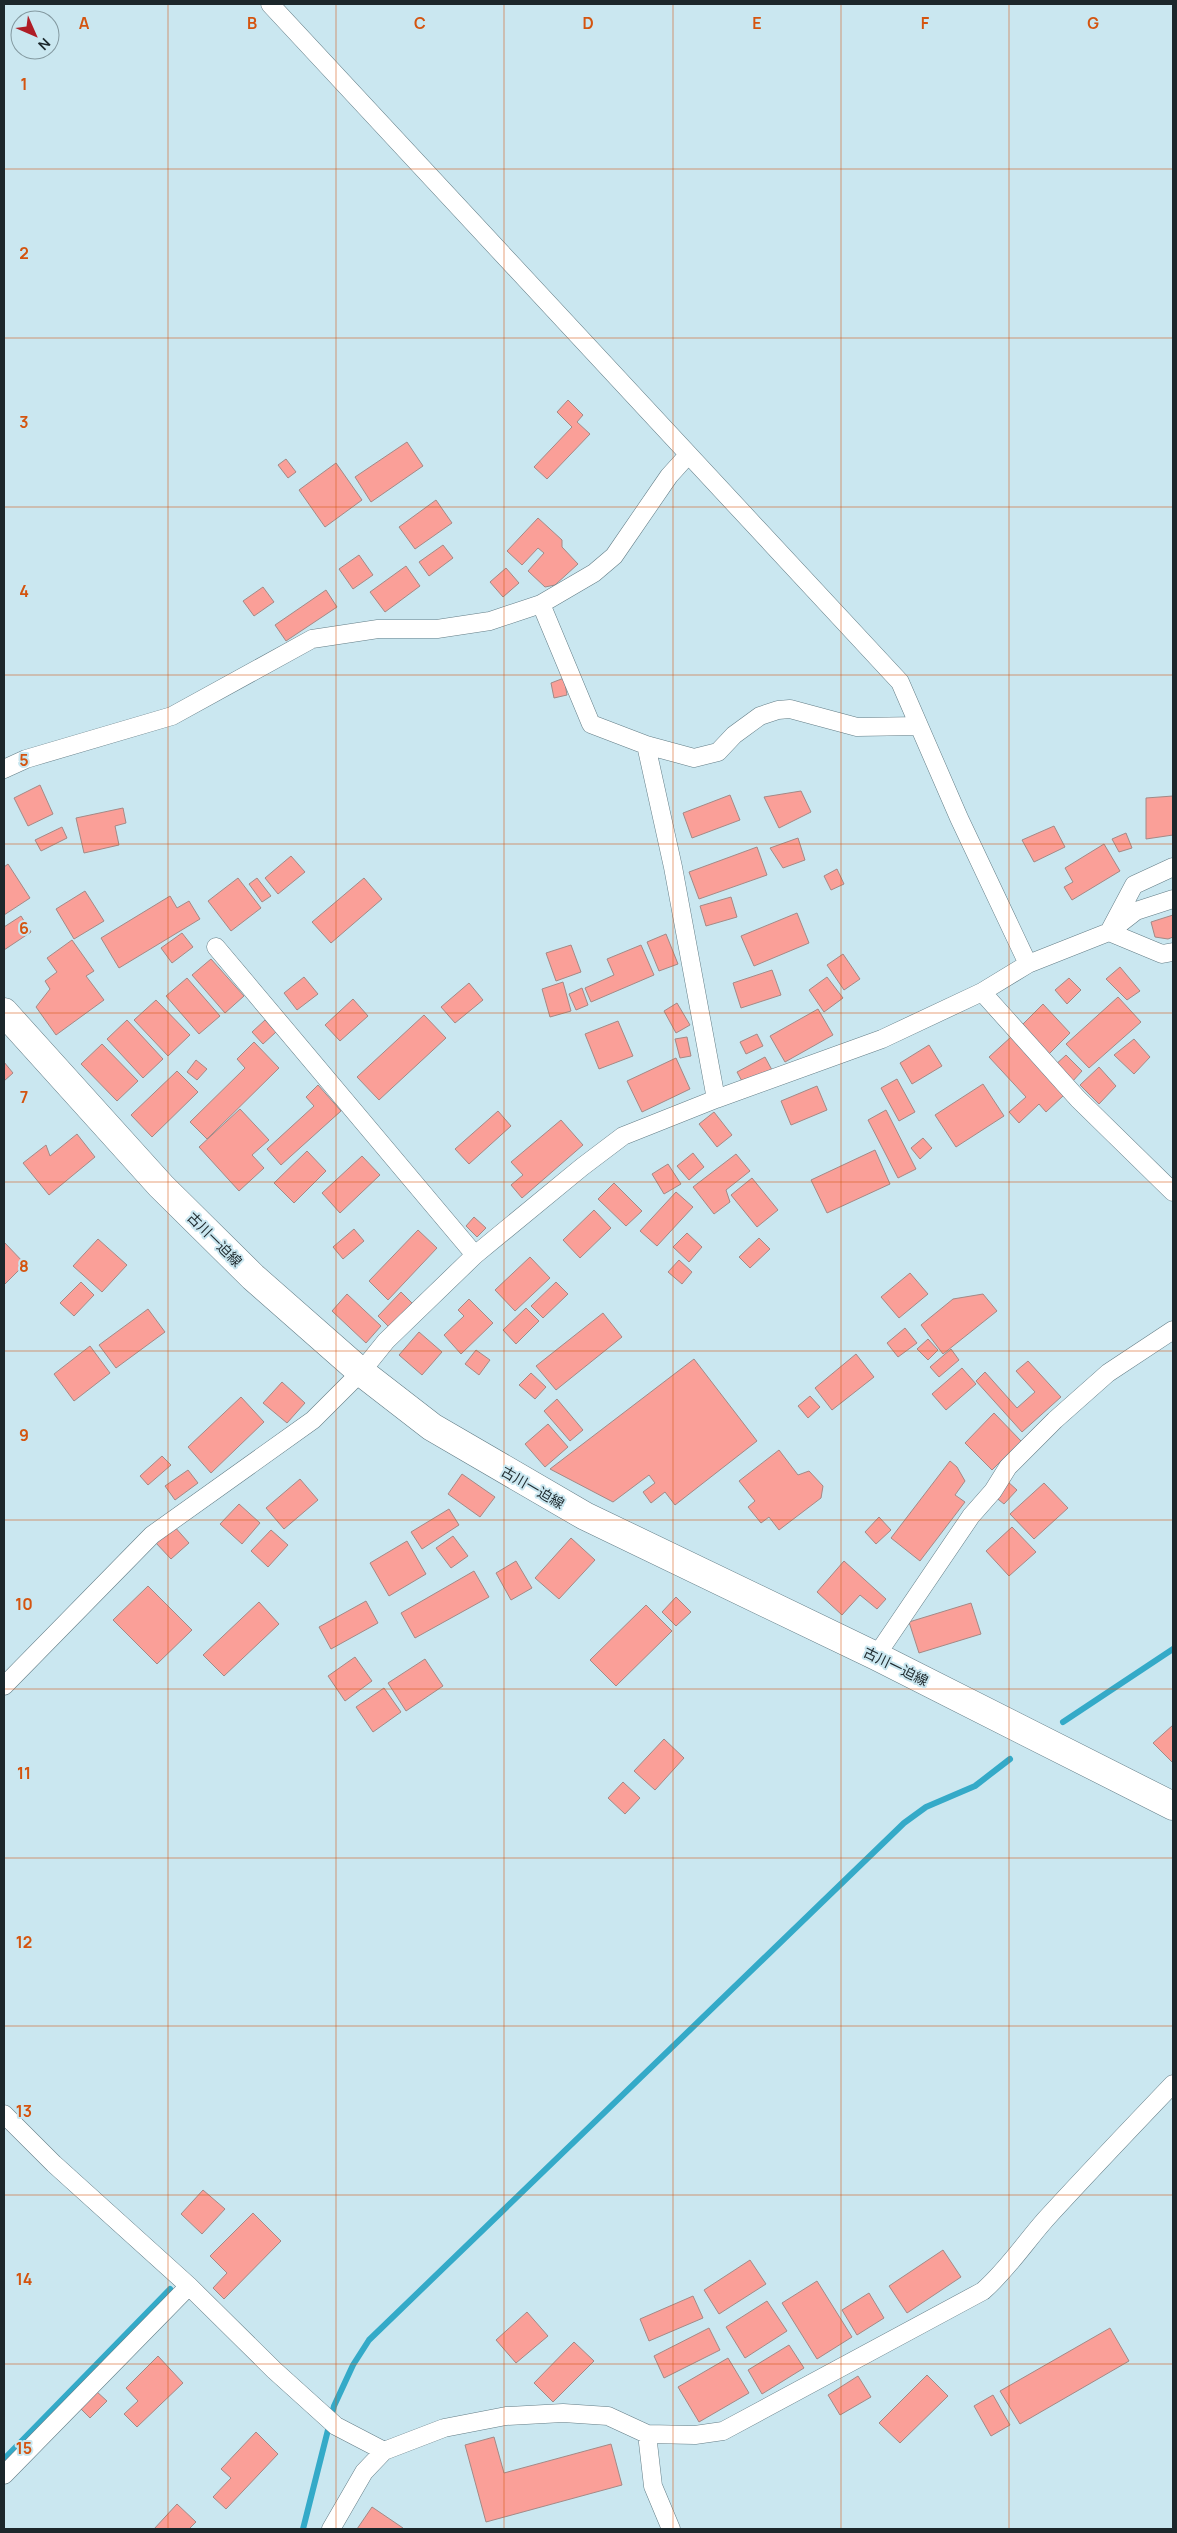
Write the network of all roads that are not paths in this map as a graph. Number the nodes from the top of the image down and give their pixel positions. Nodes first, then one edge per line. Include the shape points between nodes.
1 (270, 4) edge
2 (688, 455) junction
3 (541, 604) junction
4 (920, 726) junction
5 (646, 745) junction
6 (4, 769) edge
7 (1173, 867) edge
8 (1173, 899) edge
9 (1109, 932) junction
10 (216, 947) dead end
11 (1173, 952) edge
12 (1028, 964) junction
13 (982, 992) junction
14 (4, 1012) edge
15 (716, 1099) junction
16 (1173, 1192) edge
17 (476, 1255) junction
18 (1173, 1330) edge
19 (361, 1372) junction
20 (876, 1656) junction
21 (4, 1686) edge
22 (1173, 1806) edge
23 (1173, 2084) edge
24 (4, 2114) edge
25 (188, 2286) junction
26 (647, 2434) junction
27 (384, 2451) junction
28 (4, 2476) edge
29 (331, 2529) edge
30 (671, 2529) edge

1 - 2 street
2 - 3 street via 669,476 614,556 594,573
2 - 4 street via 900,682
3 - 5 street via 591,724
3 - 6 street via 481,622 437,628 378,629 312,639 172,716 26,759
4 - 5 street via 856,727 790,709 760,716 718,752 694,758
4 - 12 street via 959,818
5 - 15 street via 673,867
7 - 9 street via 1134,885
8 - 9 street via 1136,911
9 - 11 street via 1162,954
9 - 12 street
10 - 17 street
12 - 13 street
13 - 15 street via 882,1039
13 - 16 street via 1078,1099
14 - 19 main road, 古川一迫線 via 161,1186 253,1277
15 - 17 street via 623,1136
17 - 19 street via 386,1341
18 - 20 street via 1108,1373 1008,1467
19 - 20 main road, 古川一迫線 via 432,1427 584,1516
19 - 21 street via 313,1420 152,1535
20 - 22 main road, 古川一迫線
23 - 26 street via 1100,2159 1001,2275 982,2291 723,2431 695,2435
24 - 25 street
25 - 27 street via 336,2426
25 - 28 street
26 - 27 street via 608,2416 563,2413 506,2416 444,2428
26 - 30 street via 654,2486
27 - 29 street via 364,2472

